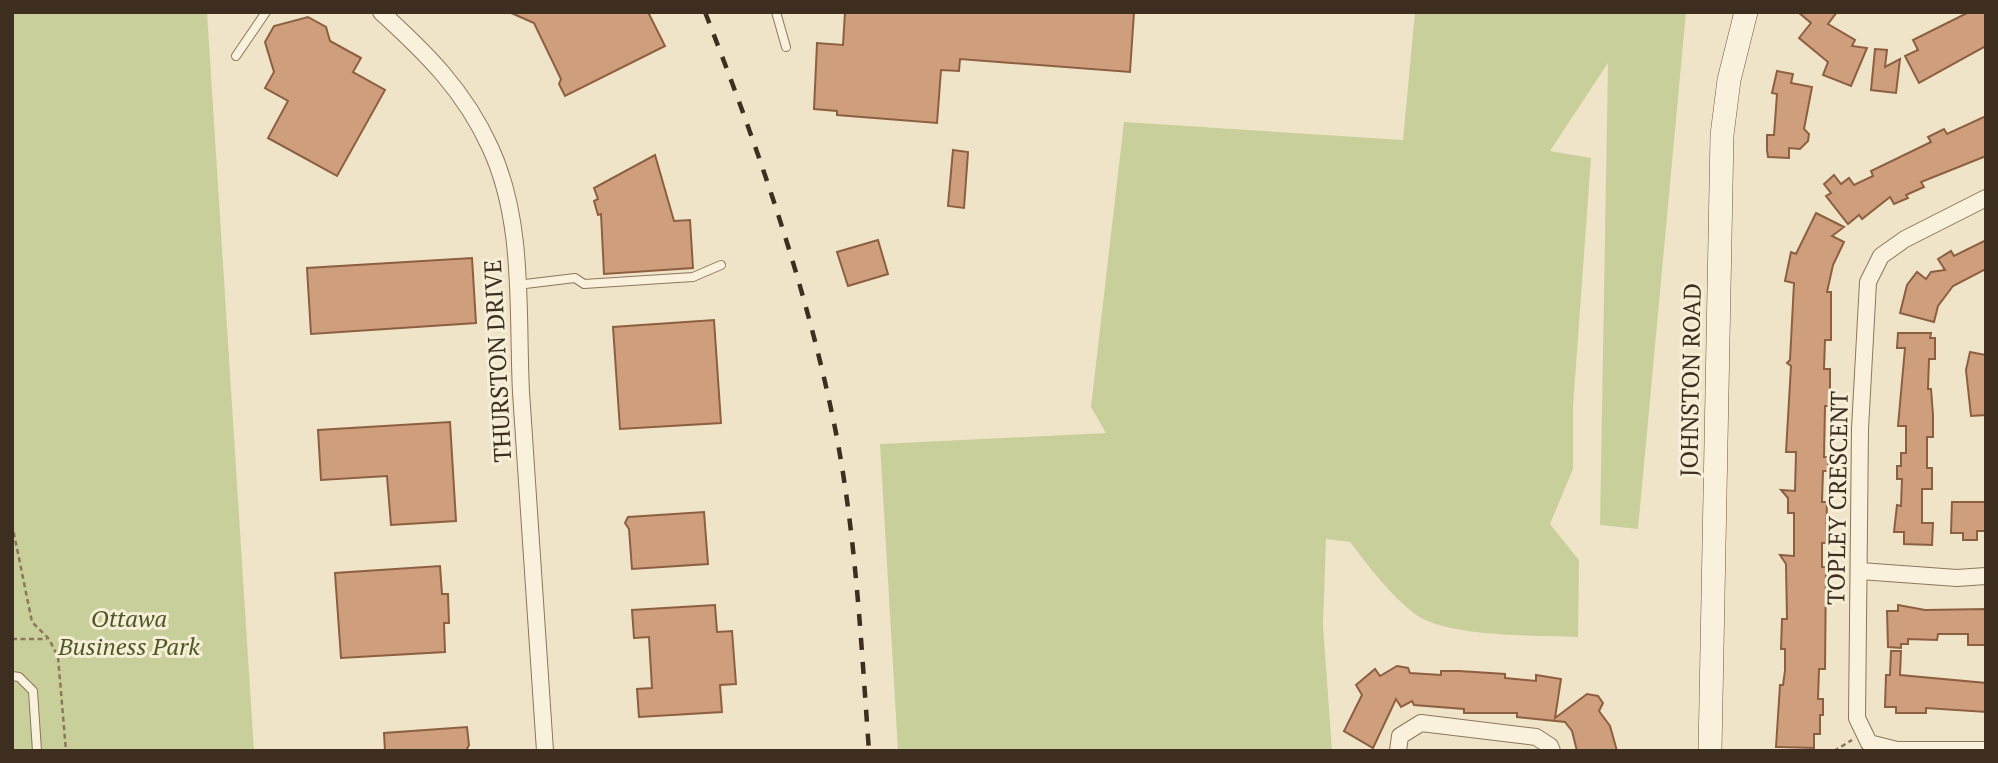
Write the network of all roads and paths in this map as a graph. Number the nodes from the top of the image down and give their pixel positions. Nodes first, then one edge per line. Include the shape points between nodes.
1 (266, 12) edge
2 (381, 12) edge
3 (776, 12) edge
4 (1746, 12) edge
5 (786, 47) dead end
6 (236, 56) dead end
7 (1986, 198) edge
8 (721, 265) dead end
9 (517, 285) junction
10 (12, 524) edge
11 (1860, 570) junction
12 (1986, 576) edge
13 (12, 639) edge
14 (49, 639) junction
15 (12, 677) edge
16 (1864, 732) junction
17 (1986, 750) edge
18 (37, 751) edge
19 (66, 751) edge
20 (545, 751) edge
21 (1398, 751) edge
22 (1552, 751) edge
23 (1710, 751) edge
24 (1833, 751) edge

1 - 6 lane
2 - 9 street, THURSTON DRIVE via 434,61 490,147 514,223
3 - 5 lane
4 - 23 street, JOHNSTON ROAD via 1729,80 1722,135
7 - 11 street, TOPLEY CRESCENT via 1881,256 1868,282 1860,429
8 - 9 lane via 693,277 584,284 575,278
9 - 20 street, THURSTON DRIVE
10 - 14 path via 32,622
11 - 12 street
11 - 16 street, TOPLEY CRESCENT via 1857,718
13 - 14 path
14 - 19 path via 58,657
15 - 18 lane via 19,677 33,691
16 - 17 street via 1869,743 1897,750
16 - 24 path
21 - 22 street via 1401,736 1421,723 1536,737

